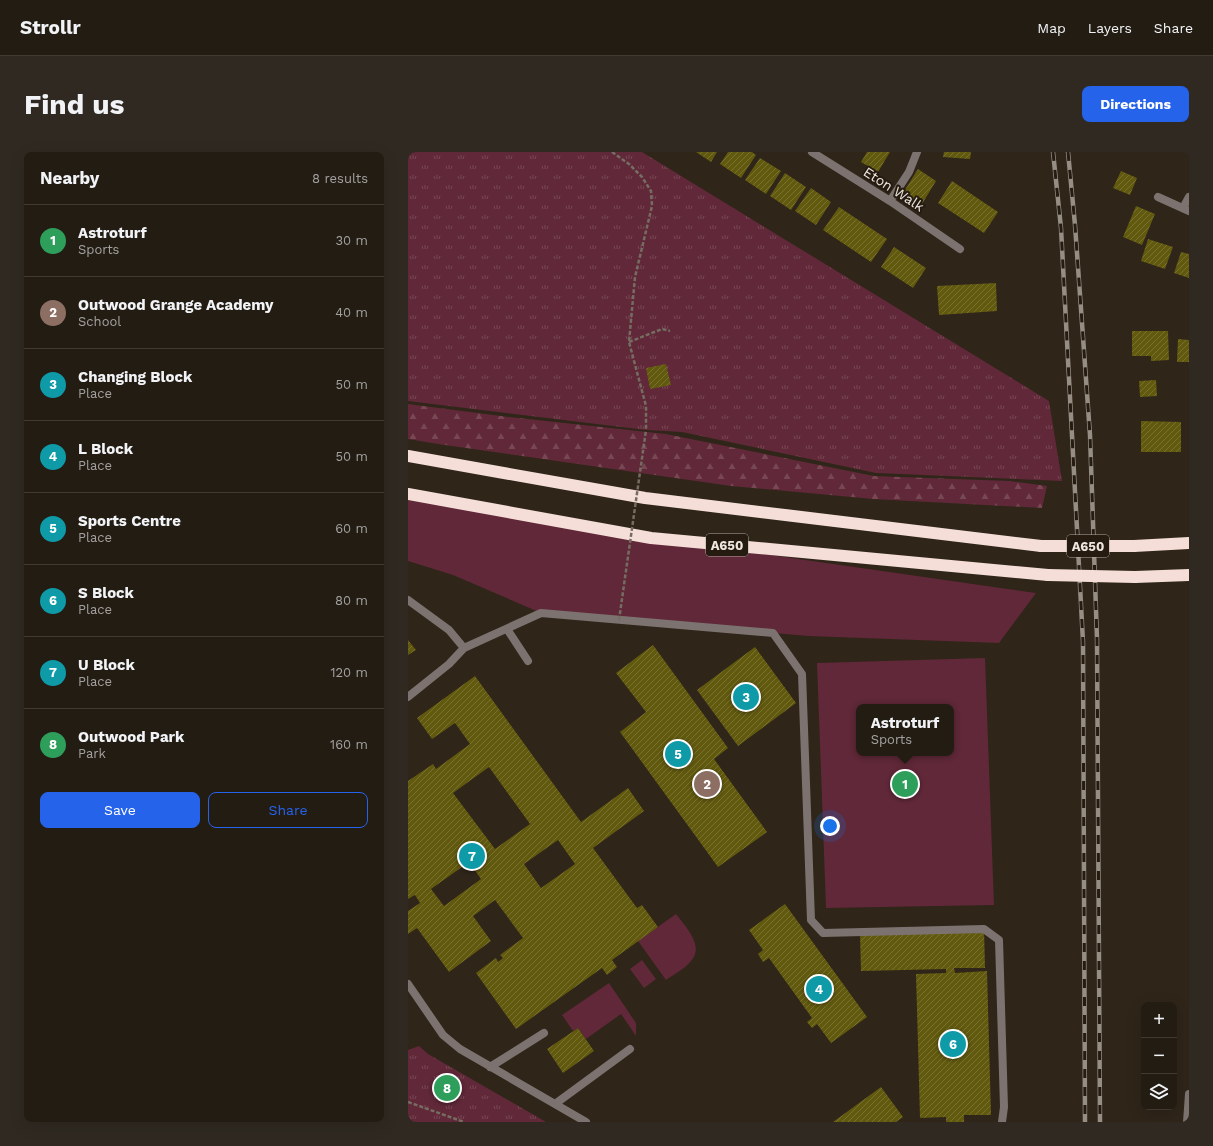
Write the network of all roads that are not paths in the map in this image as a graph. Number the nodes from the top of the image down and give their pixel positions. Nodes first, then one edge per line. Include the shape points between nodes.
1 (812, 152) edge
2 (917, 152) edge
3 (1158, 197) dead end
4 (1189, 197) edge
5 (890, 201) junction
6 (1186, 210) edge
7 (960, 249) dead end
8 (408, 456) edge
9 (408, 494) edge
10 (1189, 543) edge
11 (1189, 575) edge
12 (408, 600) edge
13 (507, 628) junction
14 (464, 648) junction
15 (528, 661) dead end
16 (408, 697) edge
17 (408, 984) edge
18 (544, 1033) dead end
19 (630, 1049) dead end
20 (490, 1067) junction
21 (1189, 1094) edge
22 (555, 1104) junction
23 (586, 1122) edge
24 (1002, 1122) edge
25 (1187, 1122) edge

1 - 5 street, Eton Walk
2 - 5 street via 909,172
3 - 6 street
4 - 6 street
5 - 7 street, Eton Walk
8 - 10 highway, A650, bridge via 645,498 1041,546
9 - 11 highway, A650, bridge via 651,538 1048,575
12 - 14 street via 449,630
13 - 14 street
13 - 15 street
13 - 24 street via 541,613 773,633 802,674 811,920 822,933 984,929 999,940 1004,1107
14 - 16 street via 449,664
17 - 20 street via 443,1035 460,1049
18 - 20 street
19 - 22 street
20 - 22 street
21 - 25 street
22 - 23 street

